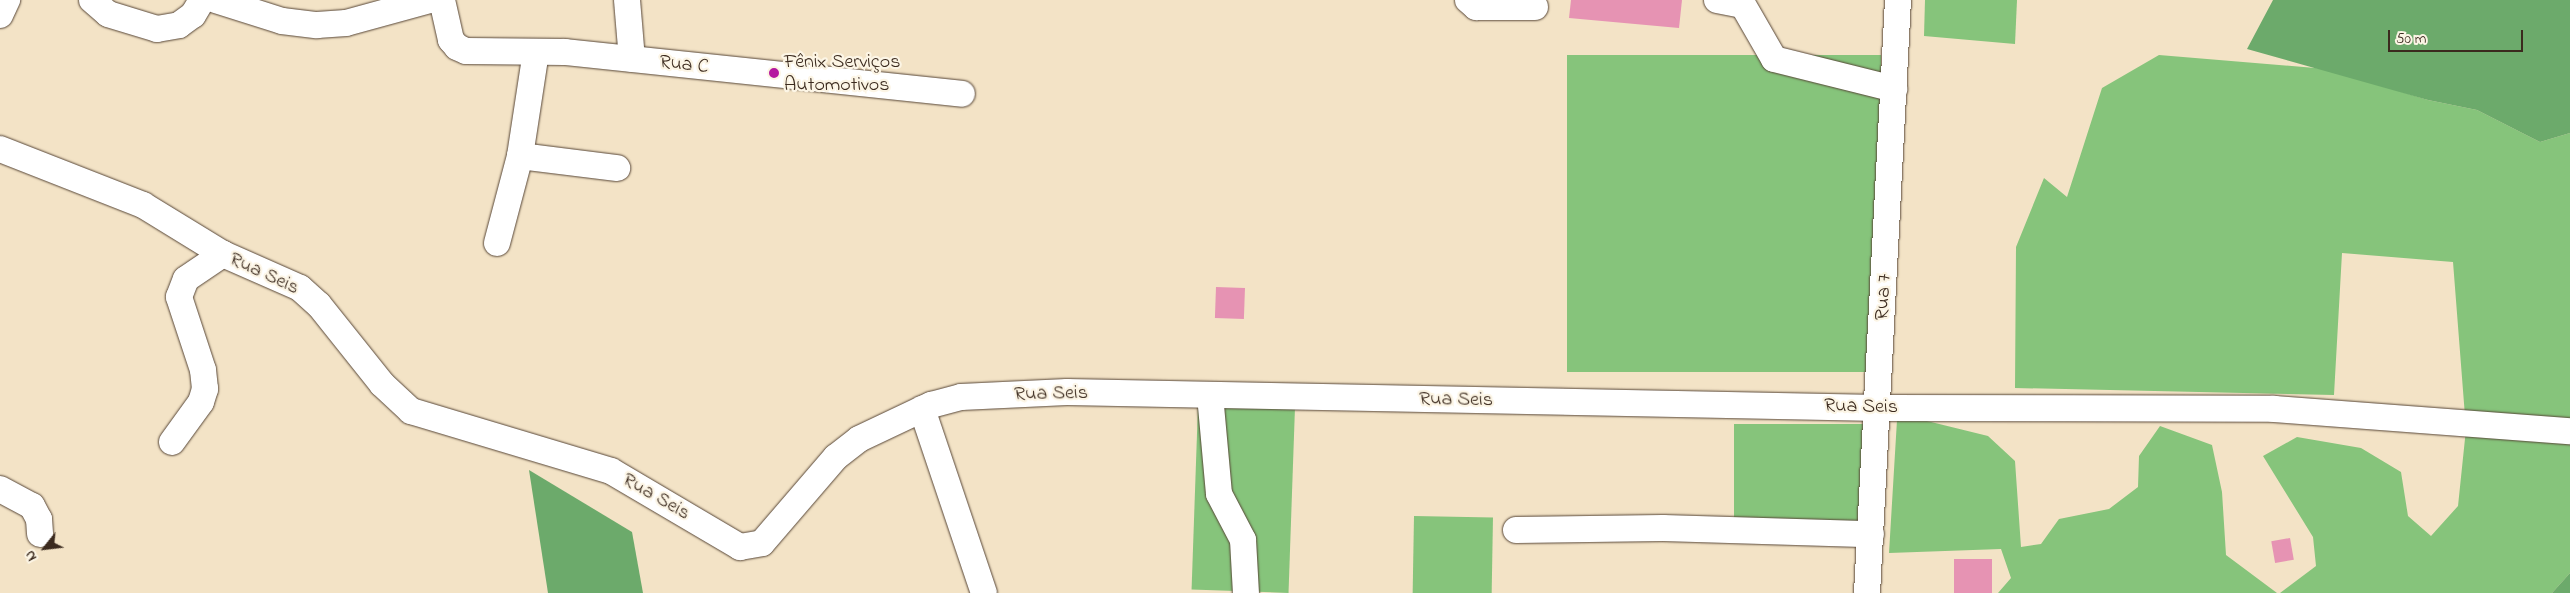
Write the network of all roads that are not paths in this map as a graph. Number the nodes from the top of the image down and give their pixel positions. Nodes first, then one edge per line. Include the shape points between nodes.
1 (7, 0) edge
2 (92, 0) edge
3 (202, 0) edge
4 (216, 0) edge
5 (430, 0) edge
6 (442, 0) edge
7 (627, 0) edge
8 (1468, 0) edge
9 (1717, 0) edge
10 (1898, 0) edge
11 (1535, 7) dead end
12 (0, 15) edge
13 (536, 52) junction
14 (632, 59) junction
15 (1894, 88) junction
16 (962, 94) dead end
17 (0, 149) edge
18 (520, 156) junction
19 (617, 168) dead end
20 (497, 242) dead end
21 (223, 254) junction
22 (1210, 395) junction
23 (1879, 408) junction
24 (922, 409) junction
25 (2570, 431) edge
26 (172, 442) dead end
27 (0, 490) edge
28 (1516, 530) dead end
29 (40, 534) dead end
30 (1871, 534) junction
31 (984, 593) edge
32 (1246, 593) edge
33 (1867, 593) edge

1 - 12 street
2 - 3 street via 108,14 157,29 178,25 193,15
4 - 5 street via 282,22 317,25 346,23
6 - 13 street, Rua C via 451,40 456,47 466,51
7 - 14 street
8 - 11 street via 1476,7
9 - 15 street via 1742,5 1774,59
10 - 15 street, Rua 7
13 - 14 street, Rua C
13 - 18 street
14 - 16 street, Rua C
15 - 23 street, Rua 7
17 - 21 street, Rua Seis via 143,205
18 - 19 street
18 - 20 street
21 - 24 street, Rua Seis via 300,288 319,305 382,384 410,411 611,471 740,547 762,544 836,457 859,439
21 - 26 street via 186,279 179,297 203,370 205,389 201,402
22 - 23 street, Rua Seis
22 - 24 street, Rua Seis via 1067,392 962,397
22 - 32 street via 1219,494 1243,540
23 - 25 street, Rua Seis via 2274,409
23 - 30 street, Rua 7
24 - 31 street
27 - 29 street via 32,506 39,519
28 - 30 street via 1664,528
30 - 33 street, Rua 7

